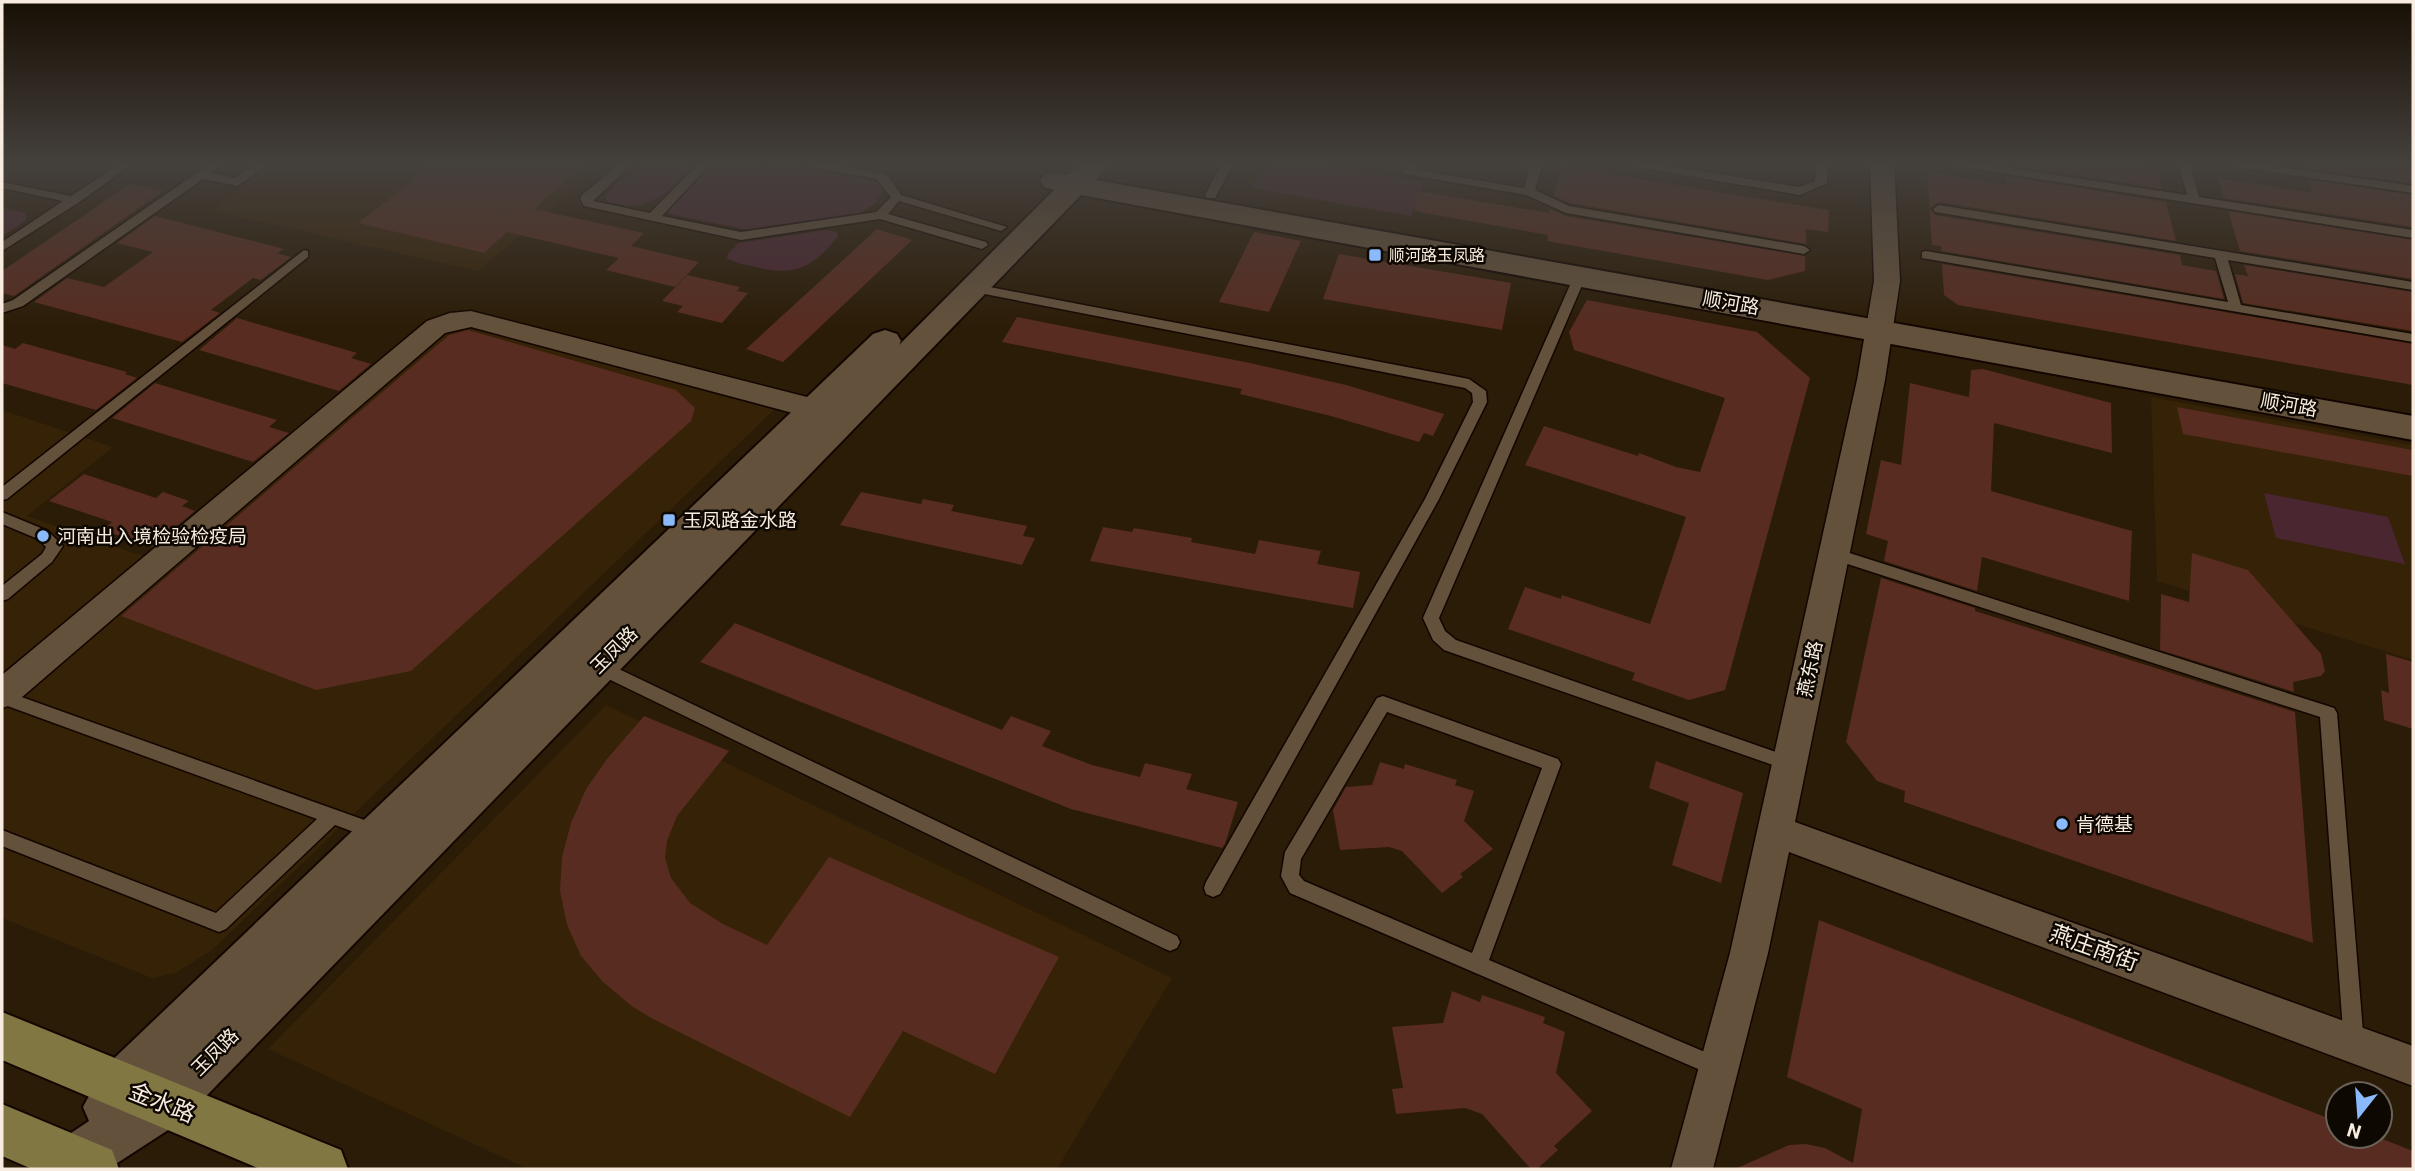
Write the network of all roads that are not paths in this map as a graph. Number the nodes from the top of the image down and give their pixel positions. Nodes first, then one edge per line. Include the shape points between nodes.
1 (47, 218) edge
2 (139, 218) edge
3 (655, 218) edge
4 (862, 218) edge
5 (894, 218) edge
6 (947, 218) edge
7 (1015, 218) edge
8 (1033, 218) edge
9 (1295, 218) edge
10 (1330, 218) edge
11 (1616, 218) edge
12 (1884, 218) edge
13 (1991, 218) edge
14 (2308, 218) edge
15 (2413, 234) edge
16 (992, 236) junction
17 (2, 247) edge
18 (1804, 250) dead end
19 (304, 254) dead end
20 (1926, 255) dead end
21 (2220, 255) junction
22 (1580, 276) junction
23 (2413, 286) edge
24 (974, 288) junction
25 (2235, 308) junction
26 (2, 309) edge
27 (1881, 322) junction
28 (2413, 338) edge
29 (815, 409) junction
30 (2413, 410) edge
31 (2413, 428) edge
32 (2, 495) edge
33 (2, 518) edge
34 (1834, 554) junction
35 (2, 595) edge
36 (598, 666) junction
37 (2, 696) edge
38 (1790, 764) junction
39 (332, 817) junction
40 (1775, 831) junction
41 (380, 834) junction
42 (2, 838) edge
43 (1213, 888) dead end
44 (1170, 942) dead end
45 (1477, 965) junction
46 (2, 1036) edge
47 (2354, 1044) junction
48 (2413, 1066) edge
49 (1719, 1068) junction
50 (143, 1095) junction
51 (2, 1129) edge
52 (78, 1167) edge
53 (322, 1169) edge
54 (1692, 1169) edge

1 - 17 lane
2 - 26 lane via 18,303
3 - 4 lane via 741,236
5 - 16 lane
6 - 16 lane
7 - 16 street, 玉凤路
8 - 24 street, 玉凤路
9 - 22 street, 顺河路
10 - 27 street, 顺河路
11 - 18 lane
12 - 27 street, 燕东路 via 1887,281
13 - 21 lane
14 - 15 lane
16 - 29 street, 玉凤路
19 - 32 lane
20 - 25 lane
21 - 23 lane
21 - 25 lane
22 - 27 street, 顺河路
22 - 38 lane via 1431,618 1450,645
24 - 36 street, 玉凤路
24 - 43 lane via 1469,384 1479,391 1480,402 1432,499
25 - 28 lane
27 - 30 street, 顺河路
27 - 31 street, 顺河路
27 - 34 street, 燕东路
29 - 37 street via 471,320 450,321 436,327
29 - 41 street, 玉凤路
33 - 35 lane via 43,535 55,546
34 - 38 street, 燕东路
34 - 47 lane via 2328,713
36 - 44 lane
36 - 50 street, 玉凤路
37 - 39 lane
38 - 40 street, 燕东路
39 - 41 lane
39 - 42 lane via 219,923
40 - 47 street, 燕庄南街
40 - 49 street, 燕东路
41 - 50 street, 玉凤路
45 - 45 lane via 1552,764 1383,702 1293,858 1290,876 1297,887
45 - 49 lane
46 - 50 main road, 金水路
47 - 48 street, 燕庄南街
49 - 54 street, 燕东路
50 - 52 street, 玉凤路
50 - 53 main road, 金水路
51 - 52 main road

